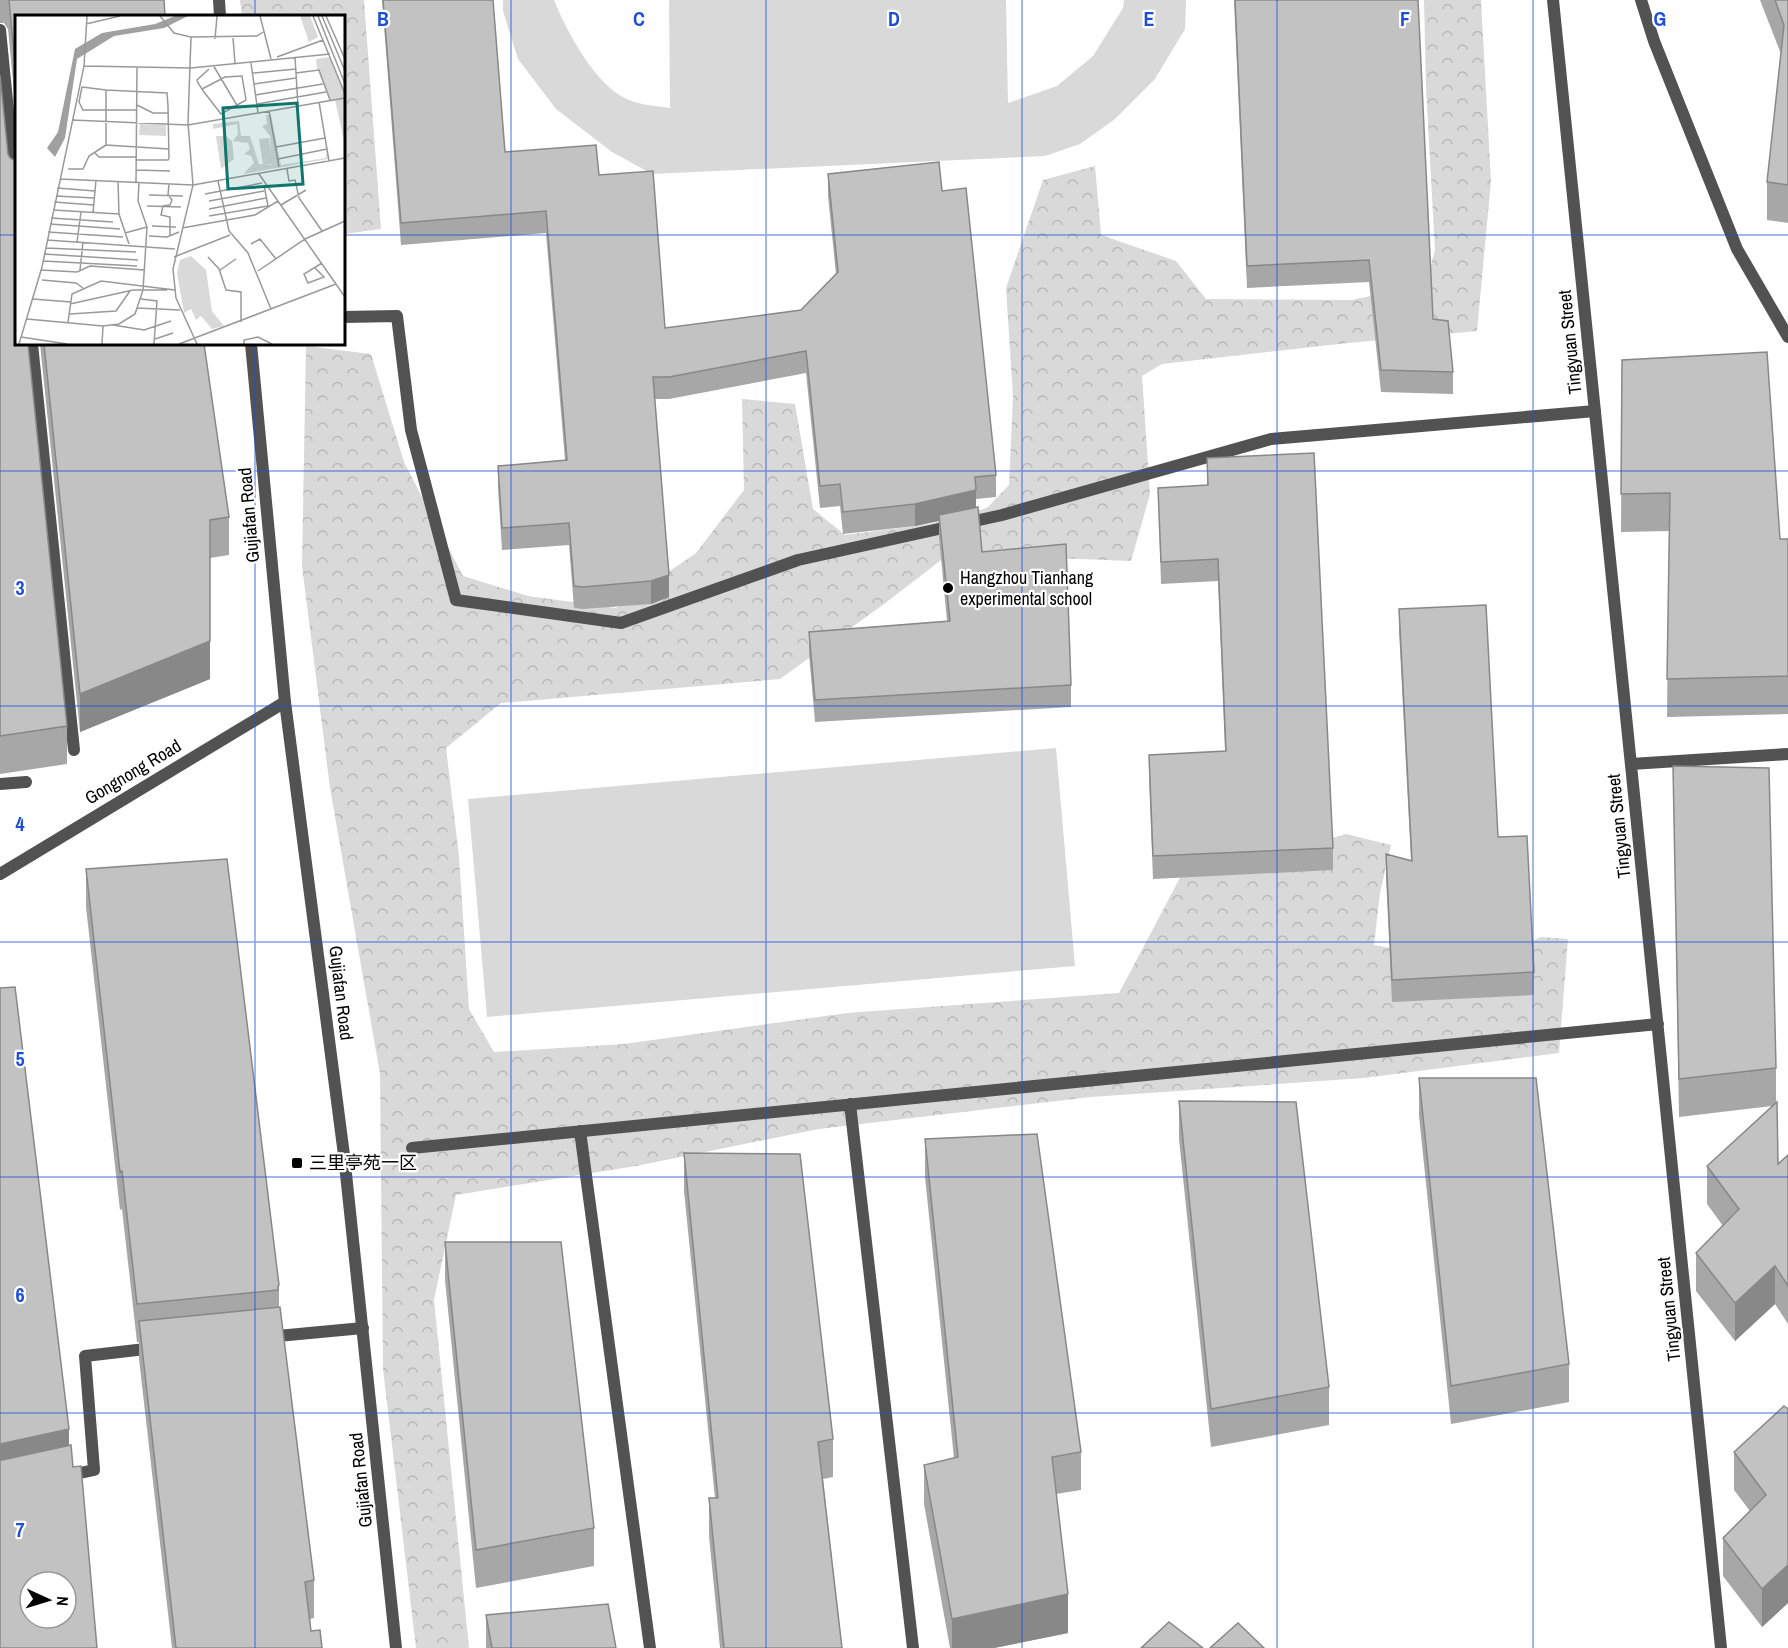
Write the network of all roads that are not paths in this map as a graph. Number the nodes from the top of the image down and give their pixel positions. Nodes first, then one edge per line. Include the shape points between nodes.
1 (219, 0) edge
2 (1553, 0) edge
3 (1641, 0) edge
4 (220, 15) edge
5 (0, 30) edge
6 (15, 181) edge
7 (345, 317) edge
8 (1787, 333) edge
9 (32, 345) edge
10 (251, 345) edge
11 (1595, 411) junction
12 (285, 702) junction
13 (74, 750) dead end
14 (1788, 754) edge
15 (1631, 764) junction
16 (26, 782) edge
17 (0, 784) edge
18 (0, 874) edge
19 (1658, 1024) junction
20 (850, 1104) junction
21 (580, 1131) junction
22 (412, 1148) dead end
23 (363, 1328) junction
24 (259, 1338) edge
25 (167, 1347) edge
26 (53, 1479) edge
27 (396, 1648) edge
28 (650, 1648) edge
29 (914, 1648) edge
30 (1721, 1648) edge

1 - 4 street
2 - 11 street, Tingyuan Street
3 - 8 street via 1737,249
5 - 6 street
7 - 11 street via 397,316 411,430 456,600 621,622 798,560 1002,515 1270,439
9 - 13 street
10 - 12 street, Gujiafan Road
11 - 15 street, Tingyuan Street
12 - 18 street, Gongnong Road
12 - 23 street, Gujiafan Road
14 - 15 street
15 - 19 street, Tingyuan Street
16 - 17 street
19 - 20 street
19 - 30 street, Tingyuan Street
20 - 21 street
20 - 29 street
21 - 22 street
21 - 28 street
23 - 24 street
23 - 27 street, Gujiafan Road
25 - 26 street via 85,1356 94,1470

